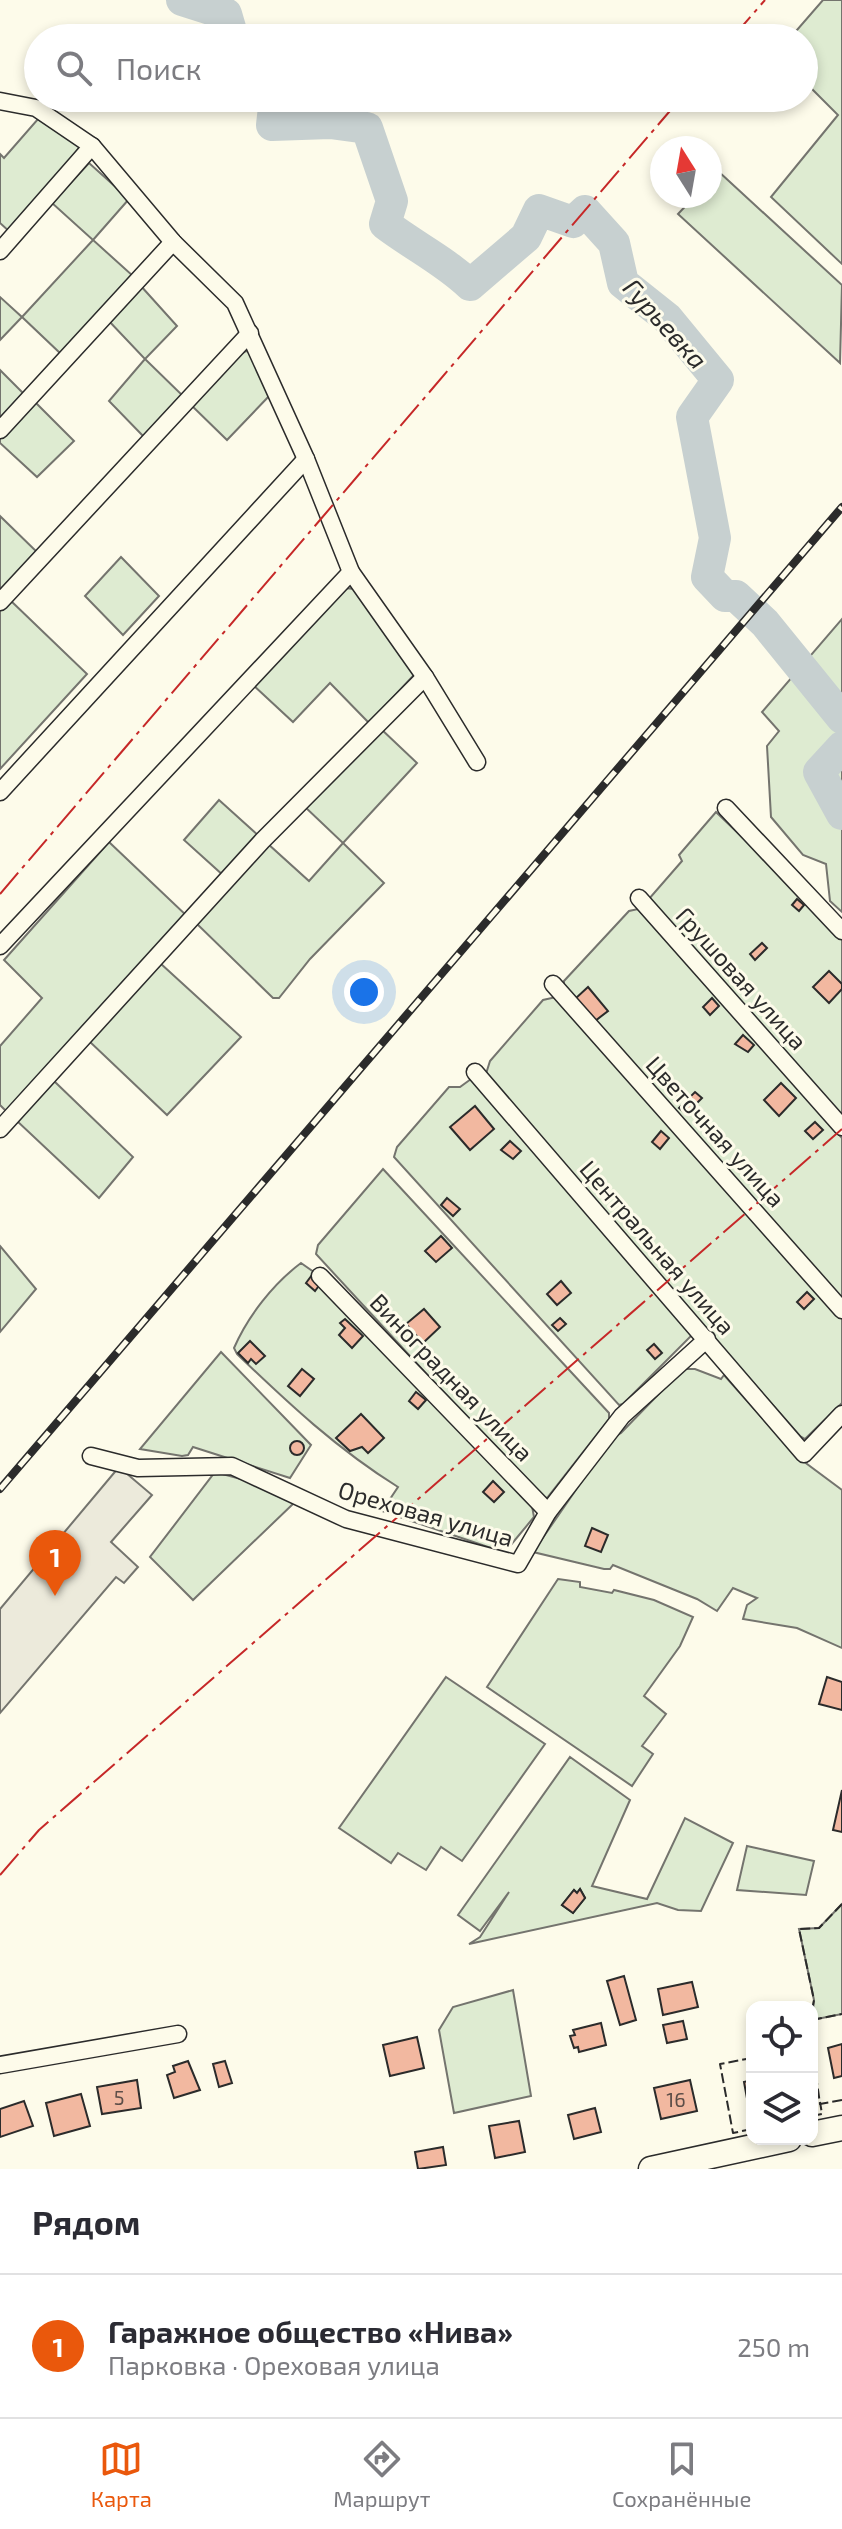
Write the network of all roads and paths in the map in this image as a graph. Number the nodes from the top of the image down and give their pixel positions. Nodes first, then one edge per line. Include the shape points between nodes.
1 (0, 101) edge
2 (24, 106) edge
3 (42, 112) edge
4 (92, 146) junction
5 (173, 242) junction
6 (0, 251) edge
7 (250, 333) junction
8 (0, 430) edge
9 (306, 459) junction
10 (351, 572) junction
11 (0, 602) edge
12 (425, 677) junction
13 (477, 762) dead end
14 (0, 792) edge
15 (726, 808) dead end
16 (639, 898) dead end
17 (842, 931) edge
18 (0, 946) edge
19 (553, 984) dead end
20 (475, 1072) dead end
21 (842, 1127) edge
22 (0, 1129) edge
23 (320, 1276) dead end
24 (842, 1310) edge
25 (707, 1339) junction
26 (842, 1414) edge
27 (91, 1456) dead end
28 (548, 1512) junction
29 (178, 2034) dead end
30 (0, 2065) edge
31 (842, 2128) edge
32 (818, 2133) edge
33 (761, 2145) edge
34 (651, 2169) edge

1 - 2 street
3 - 4 street
4 - 5 street
4 - 6 street
5 - 7 street via 235,303
5 - 8 street
7 - 9 street
7 - 11 street
9 - 10 street
9 - 14 street
10 - 12 street
10 - 18 street
12 - 13 street
12 - 22 street via 262,841
15 - 17 street
16 - 21 street, Грушовая улица
19 - 24 street, Цветочная улица
20 - 25 street, Центральная улица
23 - 28 street, Виноградная улица
25 - 26 street, Центральная улица via 804,1454
25 - 28 street via 622,1416
27 - 28 street, Ореховая улица via 138,1468 232,1466 346,1519 518,1564
29 - 30 street
31 - 32 main road
33 - 34 main road

